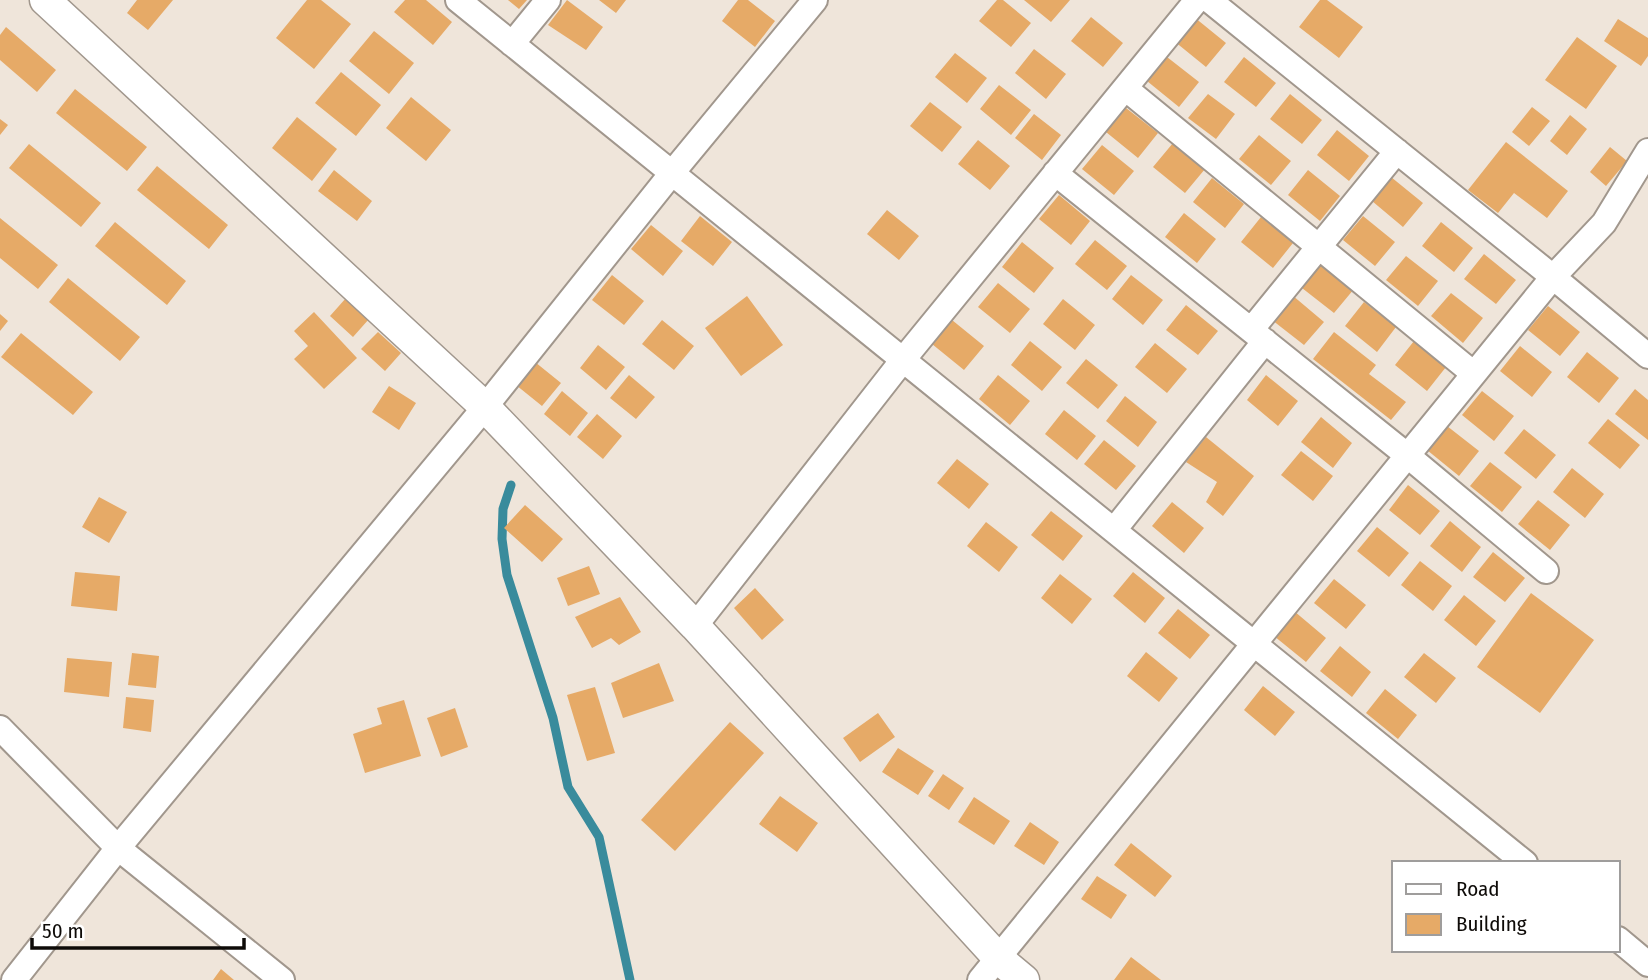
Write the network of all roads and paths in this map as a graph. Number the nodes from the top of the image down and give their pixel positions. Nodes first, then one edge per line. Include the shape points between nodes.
1 (45, 0) edge
2 (458, 0) edge
3 (548, 0) edge
4 (1197, 0) edge
5 (1209, 0) edge
6 (804, 4) edge
7 (512, 44) junction
8 (1125, 88) junction
9 (1397, 151) junction
10 (1648, 151) edge
11 (672, 173) junction
12 (1055, 173) junction
13 (1320, 247) junction
14 (1553, 276) junction
15 (1258, 335) junction
16 (1648, 356) edge
17 (902, 360) junction
18 (1474, 374) junction
19 (485, 407) junction
20 (1408, 456) junction
21 (1114, 530) junction
22 (1546, 570) dead end
23 (695, 626) junction
24 (1256, 643) junction
25 (0, 728) edge
26 (118, 848) junction
27 (1523, 861) edge
28 (1620, 941) edge
29 (1648, 964) edge
30 (990, 969) edge
31 (14, 980) edge
32 (282, 980) edge
33 (1024, 980) edge

1 - 19 street
2 - 7 street
3 - 7 street
4 - 8 street
5 - 9 street
6 - 11 street
7 - 11 street
8 - 12 street
8 - 13 street
9 - 13 street
9 - 14 street
10 - 14 street via 1604,223
11 - 17 street
11 - 19 street
12 - 15 street
12 - 17 street
13 - 15 street
13 - 18 street
14 - 16 street
14 - 18 street
15 - 20 street
15 - 21 street
17 - 21 street
17 - 23 street
18 - 20 street
19 - 23 street
19 - 26 street
20 - 22 street
20 - 24 street
21 - 24 street
23 - 30 street
24 - 27 street
24 - 30 street
25 - 26 street
26 - 31 street
26 - 32 street
28 - 29 street
30 - 33 street

